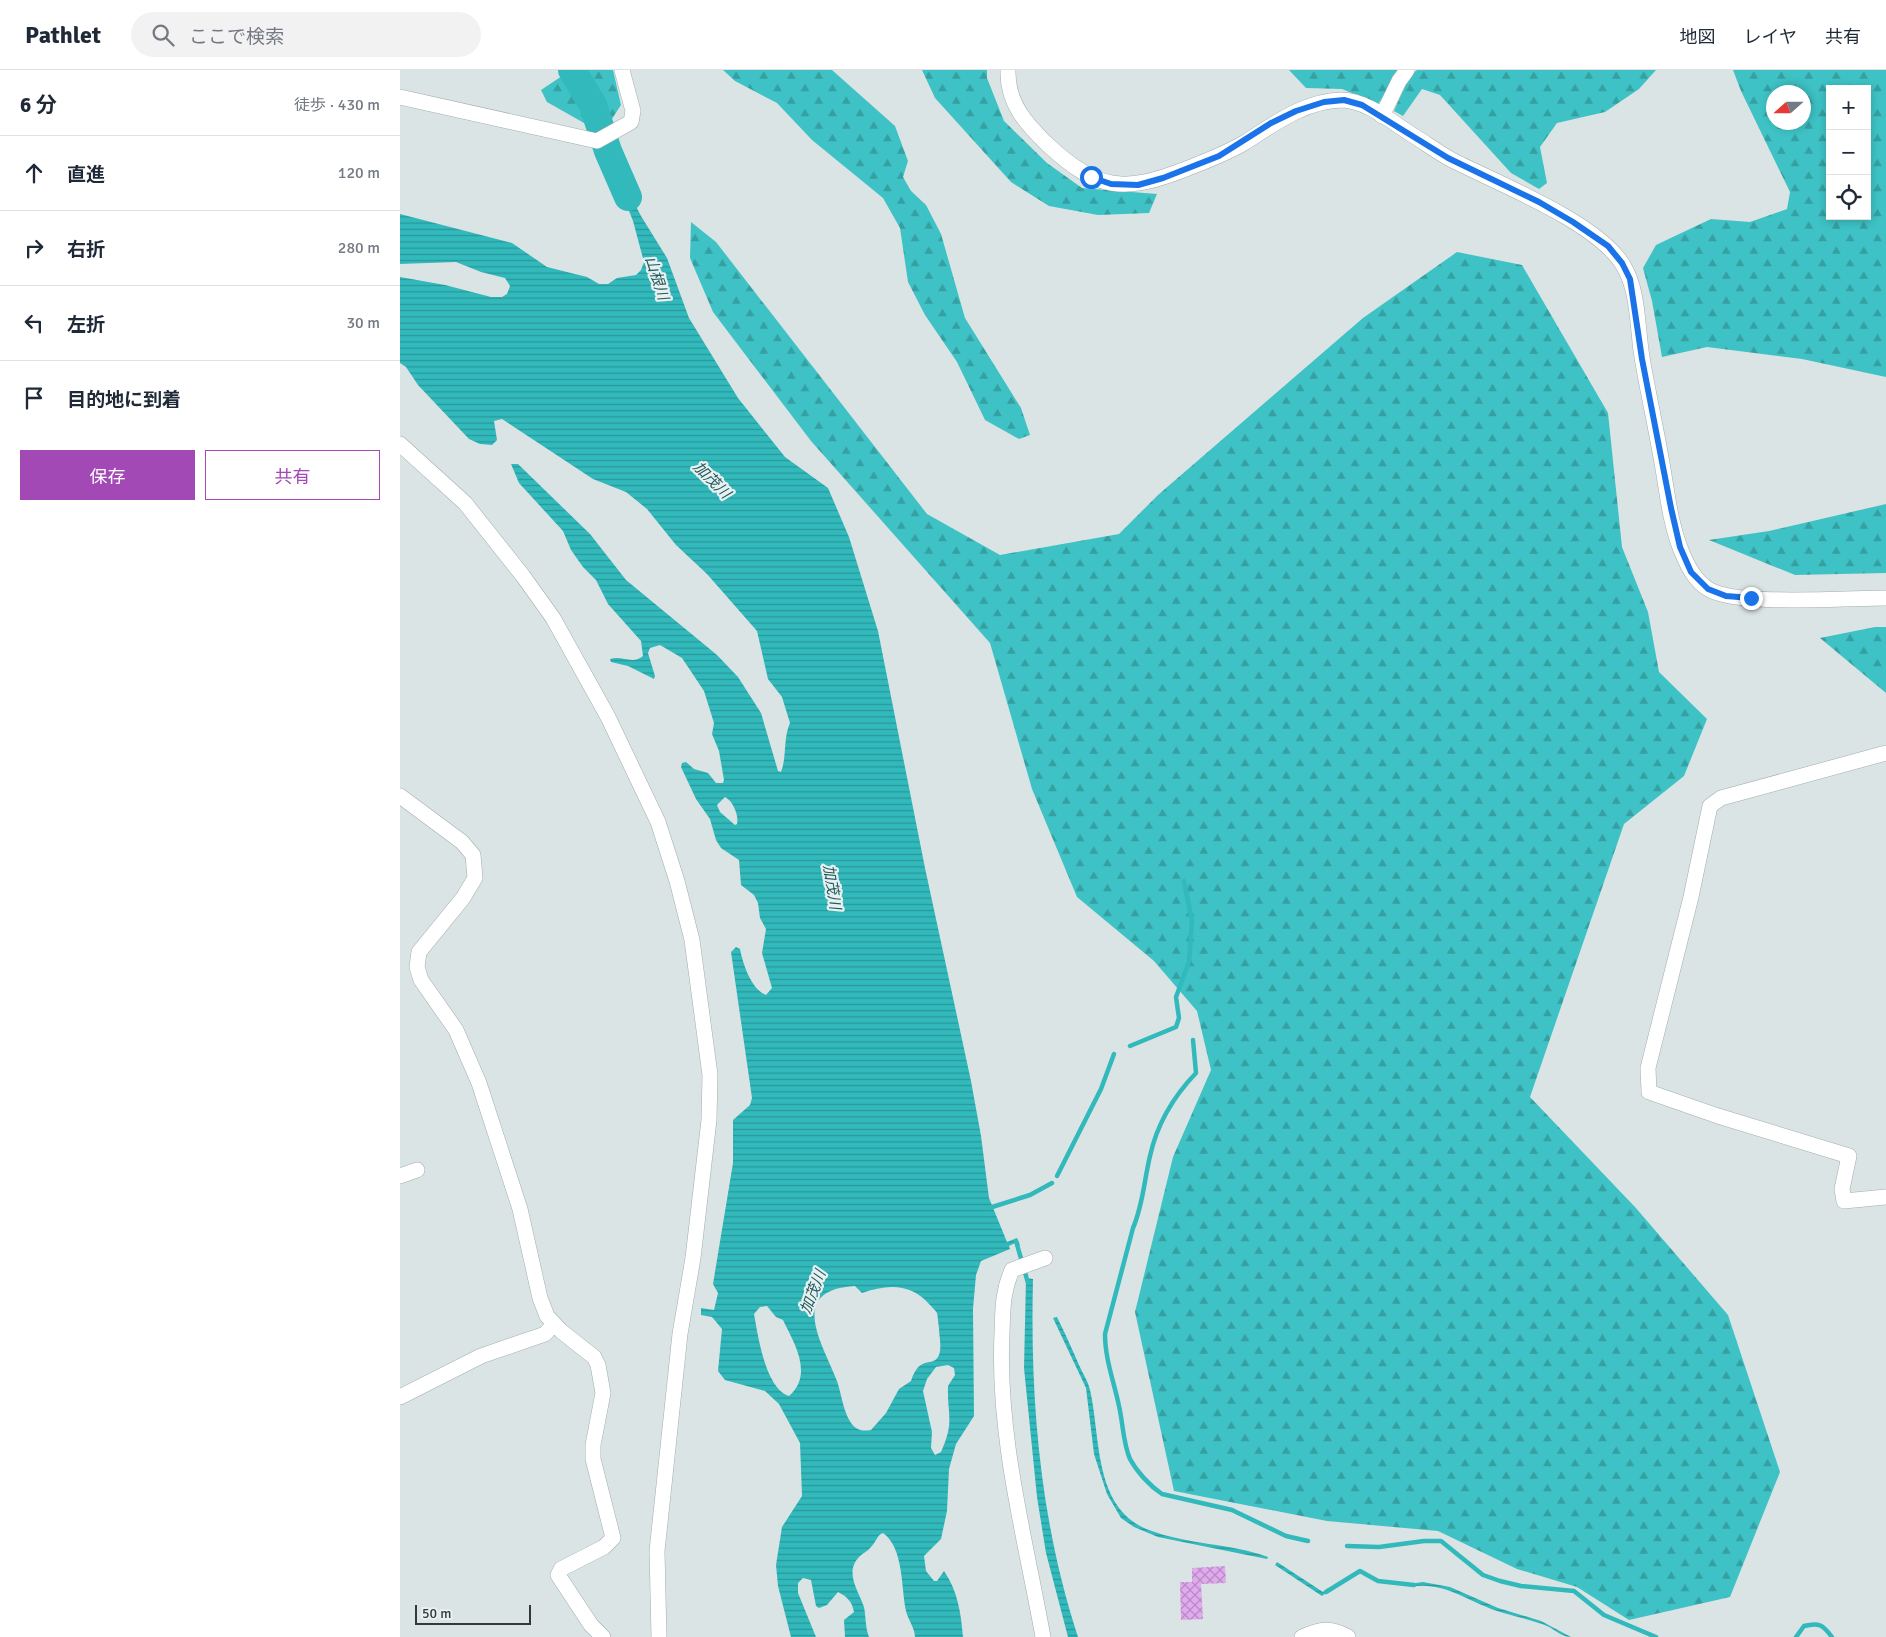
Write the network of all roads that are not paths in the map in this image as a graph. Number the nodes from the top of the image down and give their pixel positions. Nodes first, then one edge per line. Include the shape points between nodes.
1 (622, 70) edge
2 (1008, 70) edge
3 (1407, 70) edge
4 (400, 97) edge
5 (1382, 116) junction
6 (400, 444) edge
7 (1886, 598) edge
8 (1886, 753) edge
9 (400, 796) edge
10 (417, 1170) dead end
11 (400, 1176) edge
12 (1886, 1198) edge
13 (1045, 1258) dead end
14 (554, 1325) junction
15 (400, 1397) edge
16 (603, 1637) edge
17 (659, 1637) edge
18 (1042, 1637) edge
19 (1302, 1637) edge
20 (1348, 1637) edge

1 - 4 street via 633,111 631,122 597,141
2 - 5 street via 1011,94 1018,113 1028,126 1072,165 1111,184 1138,185 1163,178 1219,156 1271,123 1324,102 1344,100
3 - 5 street
5 - 7 street via 1448,158 1573,222 1608,246 1622,263 1630,279 1642,359 1680,547 1691,572 1708,589 1726,596 1751,598
6 - 17 street via 465,503 553,618 608,717 658,822 692,940 710,1075 708,1120 693,1258 680,1334 658,1542 656,1602
8 - 12 street via 1721,798 1710,806 1648,1068 1649,1092 1849,1156 1842,1189 1844,1202
9 - 14 street via 462,842 473,855 475,878 419,952 417,966 421,980 456,1030 478,1083 520,1210 540,1298
10 - 11 street
13 - 18 street via 1012,1270 1004,1288 1000,1357 1002,1401
14 - 15 street via 545,1334 481,1356
14 - 16 street via 594,1356 602,1378 602,1407 593,1459 613,1538 558,1575 591,1625
19 - 20 street via 1319,1630 1336,1630

